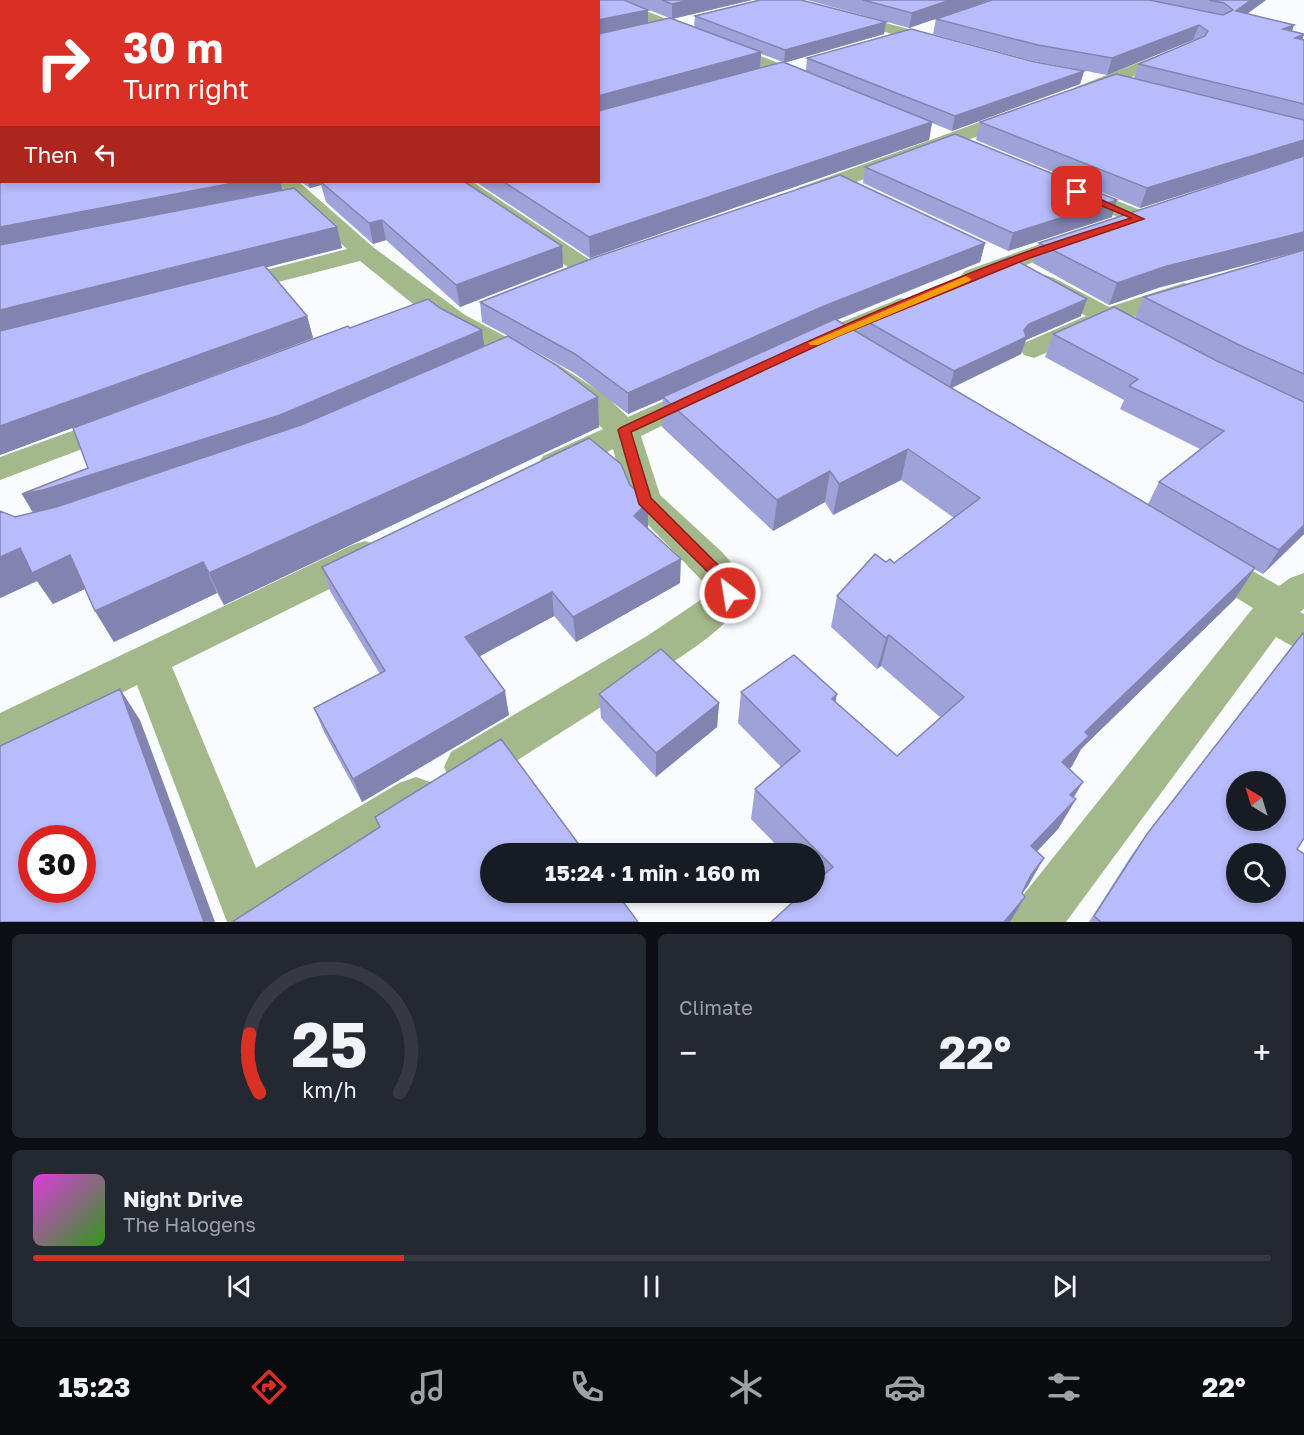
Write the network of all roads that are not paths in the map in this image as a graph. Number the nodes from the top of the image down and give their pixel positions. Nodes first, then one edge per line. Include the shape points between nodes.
1 (606, 0) edge
2 (777, 1) edge
3 (694, 21) dead end
4 (944, 23) edge
5 (672, 26) junction
6 (651, 31) edge
7 (911, 34) junction
8 (879, 43) edge
9 (955, 46) edge
10 (1192, 47) edge
11 (804, 64) edge
12 (783, 70) junction
13 (761, 76) edge
14 (1076, 76) edge
15 (1108, 82) junction
16 (825, 87) edge
17 (1131, 87) edge
18 (1066, 97) edge
19 (1035, 109) edge
20 (929, 131) edge
21 (950, 140) junction
22 (971, 149) edge
23 (839, 182) junction
24 (460, 183) edge
25 (1056, 183) edge
26 (299, 193) edge
27 (870, 197) edge
28 (782, 201) edge
29 (975, 248) edge
30 (364, 252) junction
31 (1006, 262) junction
32 (588, 270) edge
33 (1213, 284) edge
34 (951, 285) edge
35 (205, 293) edge
36 (919, 298) edge
37 (1108, 316) junction
38 (832, 334) junction
39 (1034, 349) dead end
40 (1167, 349) edge
41 (862, 353) edge
42 (780, 358) edge
43 (728, 382) edge
44 (145, 414) edge
45 (624, 430) junction
46 (0, 469) edge
47 (529, 476) edge
48 (392, 543) edge
49 (1180, 545) edge
50 (1290, 611) edge
51 (148, 660) junction
52 (0, 734) edge
53 (250, 912) edge
54 (1034, 922) edge

1 - 5 street
2 - 7 street
3 - 5 street
4 - 7 street
5 - 6 street
5 - 12 street
7 - 8 street
7 - 9 street
10 - 15 street
11 - 12 street
12 - 13 street
12 - 16 street
14 - 15 street
15 - 17 street
15 - 18 street
19 - 21 street
20 - 21 street
21 - 22 street
21 - 23 street
23 - 27 street
23 - 28 street
24 - 32 street
25 - 31 street via 1150,215
26 - 30 street
29 - 31 street
30 - 35 street
30 - 45 street via 496,359 578,389
31 - 34 street
31 - 37 street
33 - 37 street
36 - 38 street
37 - 39 street
37 - 40 street
38 - 41 street
38 - 42 street
43 - 45 street
44 - 46 street
45 - 47 street
45 - 53 street via 644,500 720,574 730,593 712,612 661,648
48 - 51 street
49 - 50 street
50 - 54 street
51 - 52 street
51 - 53 street

